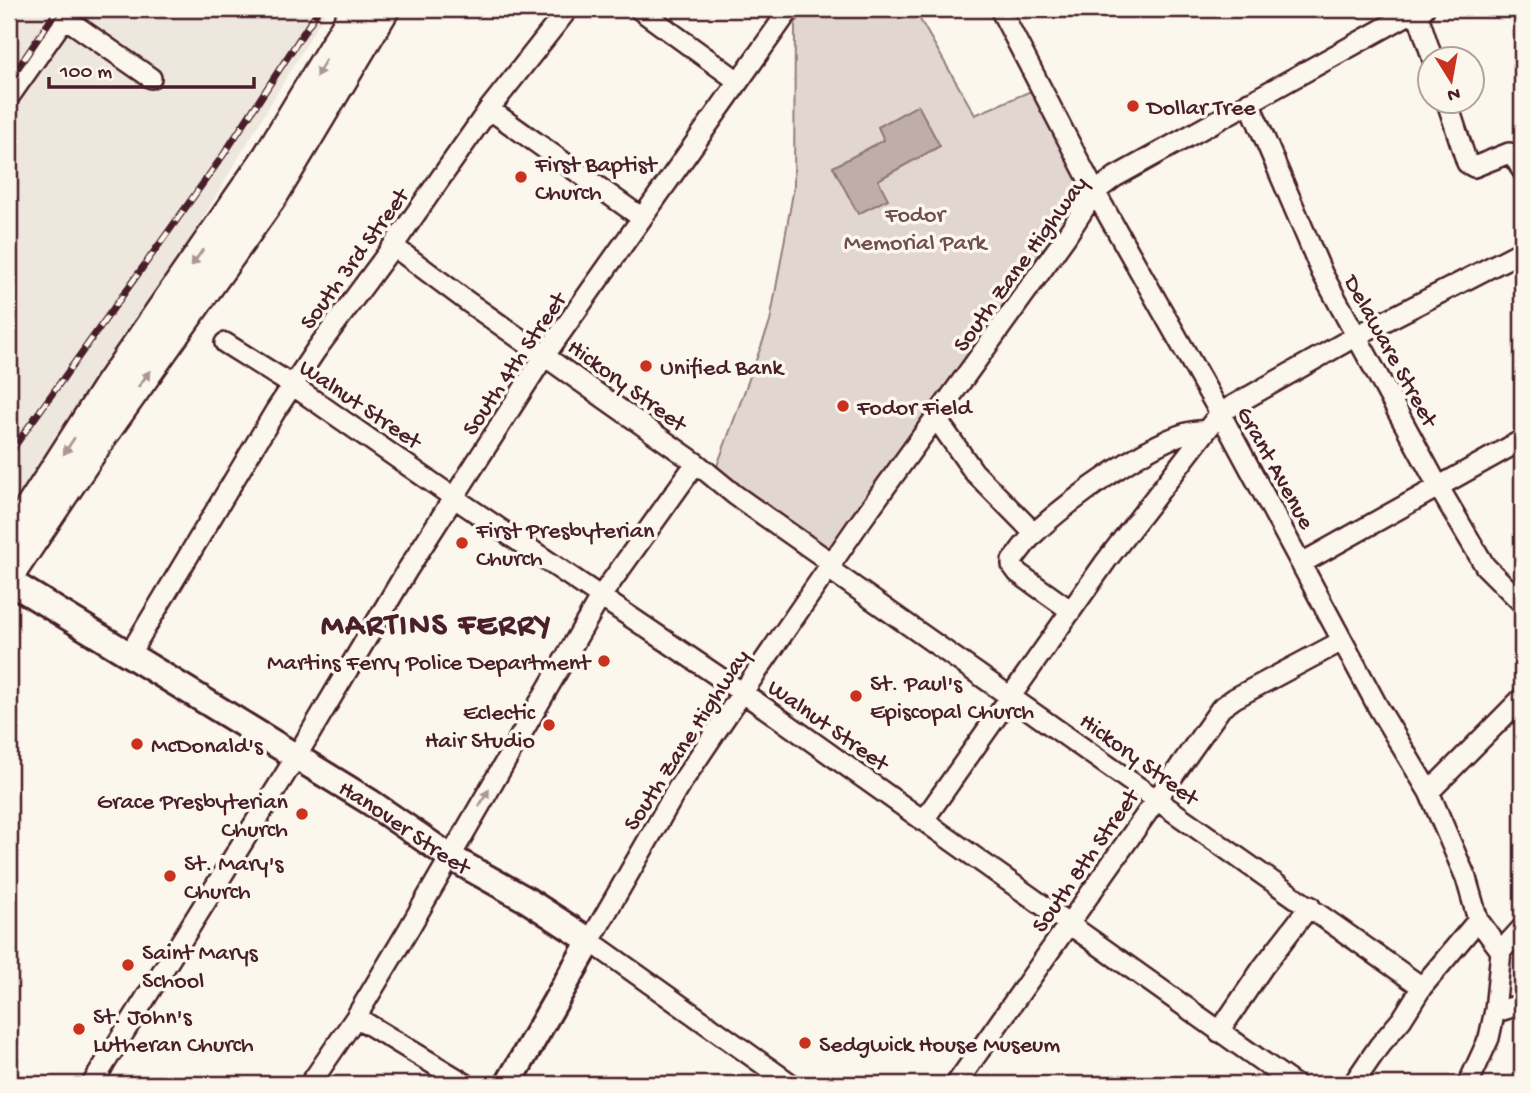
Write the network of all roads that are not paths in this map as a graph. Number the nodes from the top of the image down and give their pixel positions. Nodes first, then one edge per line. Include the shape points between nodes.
1 (356, 9) edge
2 (385, 9) edge
3 (568, 9) edge
4 (639, 9) edge
5 (790, 9) edge
6 (1419, 10) edge
7 (68, 13) edge
8 (1008, 13) edge
9 (1429, 46) edge
10 (151, 78) dead end
11 (738, 80) junction
12 (9, 97) edge
13 (1249, 102) junction
14 (489, 109) junction
15 (1452, 116) edge
16 (1522, 170) edge
17 (1095, 192) junction
18 (642, 218) junction
19 (393, 246) junction
20 (1522, 251) edge
21 (1356, 336) junction
22 (225, 343) dead end
23 (545, 355) junction
24 (292, 385) junction
25 (1220, 413) junction
26 (936, 418) junction
27 (1204, 431) junction
28 (1522, 440) edge
29 (696, 463) junction
30 (1438, 486) junction
31 (453, 498) junction
32 (1034, 533) junction
33 (9, 540) edge
34 (1301, 563) junction
35 (831, 566) junction
36 (9, 578) edge
37 (601, 596) junction
38 (1522, 603) edge
39 (1070, 610) junction
40 (1342, 641) junction
41 (129, 655) junction
42 (743, 693) junction
43 (1009, 695) junction
44 (1522, 698) edge
45 (296, 757) junction
46 (1429, 792) junction
47 (1156, 800) junction
48 (923, 821) junction
49 (450, 858) junction
50 (1310, 906) junction
51 (1478, 920) junction
52 (1068, 924) junction
53 (1522, 928) edge
54 (590, 942) junction
55 (1501, 951) junction
56 (1422, 987) junction
57 (1522, 1004) edge
58 (1495, 1010) junction
59 (356, 1017) junction
60 (1219, 1032) junction
61 (92, 1084) edge
62 (310, 1084) edge
63 (466, 1084) edge
64 (508, 1084) edge
65 (791, 1084) edge
66 (956, 1084) edge
67 (1294, 1084) edge
68 (1353, 1084) edge
69 (1468, 1084) edge

1 -> 33 highway via 267,157 108,386
36 -> 2 highway via 102,437 273,196
3 - 14 street, South 3rd Street
4 - 11 street
5 - 11 street, South 4th Street
6 - 9 street
6 - 13 street, South Zane Highway
7 - 10 street
7 - 12 street
8 - 17 street, Grant Avenue
11 - 18 street, South 4th Street
13 - 17 street, South Zane Highway
13 - 21 street, Delaware Street via 1322,273
14 - 18 street
14 - 19 street, South 3rd Street
15 - 16 street via 1467,163 1474,167 1509,153
17 - 25 street, Grant Avenue
17 - 26 street, South Zane Highway
18 - 23 street, South 4th Street
19 - 23 street, Hickory Street
19 - 24 street, South 3rd Street
20 - 21 street
21 - 25 street
21 - 30 street, Delaware Street
22 - 24 street, Walnut Street
23 - 29 street, Hickory Street
23 - 31 street, South 4th Street
24 - 31 street, Walnut Street
24 - 41 street, South 3rd Street
25 - 27 street
25 - 34 street, Grant Avenue
26 - 32 street via 974,472
26 - 35 street, South Zane Highway
27 - 32 street via 1180,435 1133,460
27 - 39 street
28 - 30 street
29 - 35 street, Hickory Street
29 - 37 street
30 - 34 street
30 - 38 street, Delaware Street via 1485,566
31 - 37 street, Walnut Street
31 - 45 street, South 4th Street
32 - 39 street via 1012,565
34 - 40 street, Grant Avenue
35 - 42 street, South Zane Highway
35 - 43 street, Hickory Street
36 - 41 main road, Hanover Street
37 - 42 street, Walnut Street
49 -> 37 street
39 - 43 street
40 - 46 street, Grant Avenue
40 - 47 street, South 8th Street via 1228,702
41 - 45 main road, Hanover Street
42 - 48 street, Walnut Street
42 - 54 street, South Zane Highway via 678,788
43 - 47 street, Hickory Street
43 - 48 street
44 - 46 street
45 - 49 main road, Hanover Street
45 - 61 street, South 4th Street
46 - 51 street, Grant Avenue via 1466,878
47 - 50 street, Hickory Street
47 - 52 street, South 8th Street
48 - 52 street, Walnut Street
49 - 54 main road, Hanover Street via 527,900
49 - 59 street
50 - 56 street, Hickory Street
50 - 60 street
51 - 55 street, Grant Avenue
51 - 56 street
52 - 60 street, Walnut Street
52 - 66 street, South 8th Street
53 - 55 street
54 - 64 main road
54 - 65 street, Hanover Street
55 - 58 street
56 - 68 street
57 - 58 street
58 - 69 street via 1489,1038
59 - 62 street
59 - 63 street
60 - 67 street, Walnut Street

